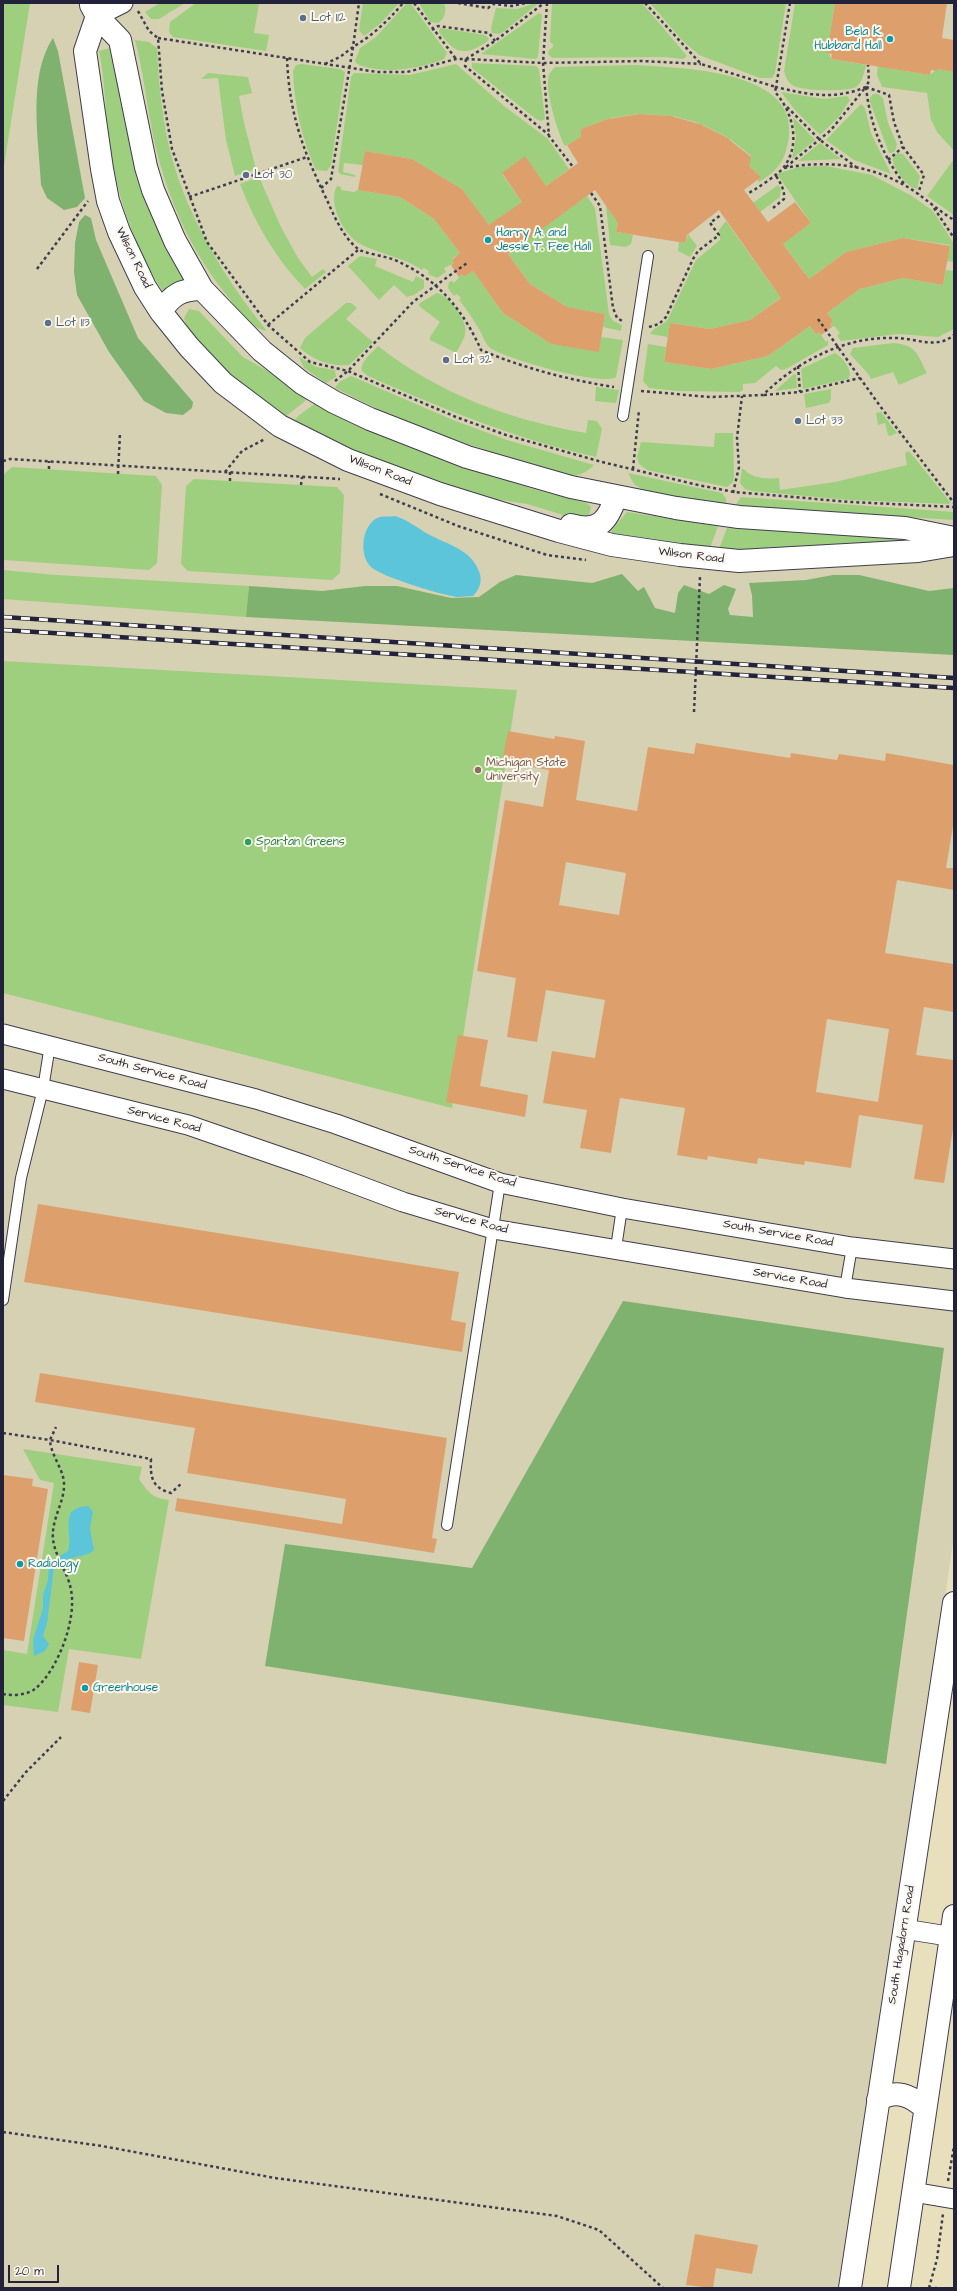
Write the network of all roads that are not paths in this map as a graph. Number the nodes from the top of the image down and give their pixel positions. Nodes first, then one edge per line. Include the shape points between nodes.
1 (130, 6) edge
2 (94, 9) edge
3 (648, 256) dead end
4 (202, 289) junction
5 (161, 312) junction
6 (623, 416) dead end
7 (616, 496) junction
8 (478, 507) junction
9 (954, 538) edge
10 (954, 545) edge
11 (3, 1034) edge
12 (50, 1045) junction
13 (3, 1079) edge
14 (43, 1089) junction
15 (500, 1183) junction
16 (622, 1208) junction
17 (493, 1229) junction
18 (852, 1247) junction
19 (616, 1248) junction
20 (954, 1259) edge
21 (845, 1288) junction
22 (3, 1300) edge
23 (954, 1301) edge
24 (447, 1525) dead end
25 (954, 1602) edge
26 (940, 1692) junction
27 (954, 1712) edge
28 (904, 1929) junction
29 (953, 1930) edge
30 (878, 2100) junction
31 (925, 2108) junction
32 (913, 2192) junction
33 (950, 2198) edge
34 (850, 2288) edge
35 (899, 2288) edge

1 - 2 street
2 - 4 street via 120,40 127,64 140,143 153,190 175,241
2 - 5 street, Wilson Road via 85,51 108,202 133,262
3 - 6 lane
4 - 5 street via 188,289 178,293 167,302
4 - 7 street via 262,351 302,383 334,402 467,457 571,487
5 - 8 street, Wilson Road via 223,383 280,426 348,460
7 - 8 street via 607,518 598,527 582,529 515,510
7 - 9 street via 739,517 905,528
8 - 10 street, Wilson Road via 612,545 680,556 739,561 918,551
11 - 12 street
12 - 14 lane
12 - 15 street, South Service Road via 256,1099 336,1124
13 - 14 street, Service Road
14 - 17 street, Service Road via 188,1125 402,1202
14 - 22 lane via 21,1178
15 - 16 street, South Service Road
15 - 17 lane
16 - 18 street, South Service Road
16 - 19 lane
17 - 19 street, Service Road
17 - 24 lane
18 - 20 street, South Service Road
18 - 21 lane
19 - 21 street, Service Road
21 - 23 street, Service Road
25 - 26 street, South Hagadorn Road
26 - 27 street
26 - 28 street, South Hagadorn Road
28 - 29 street
28 - 30 street, South Hagadorn Road
29 - 31 street
30 - 31 street via 888,2094 902,2094 912,2097
30 - 34 street, South Hagadorn Road
31 - 32 street
32 - 33 street
32 - 35 street

